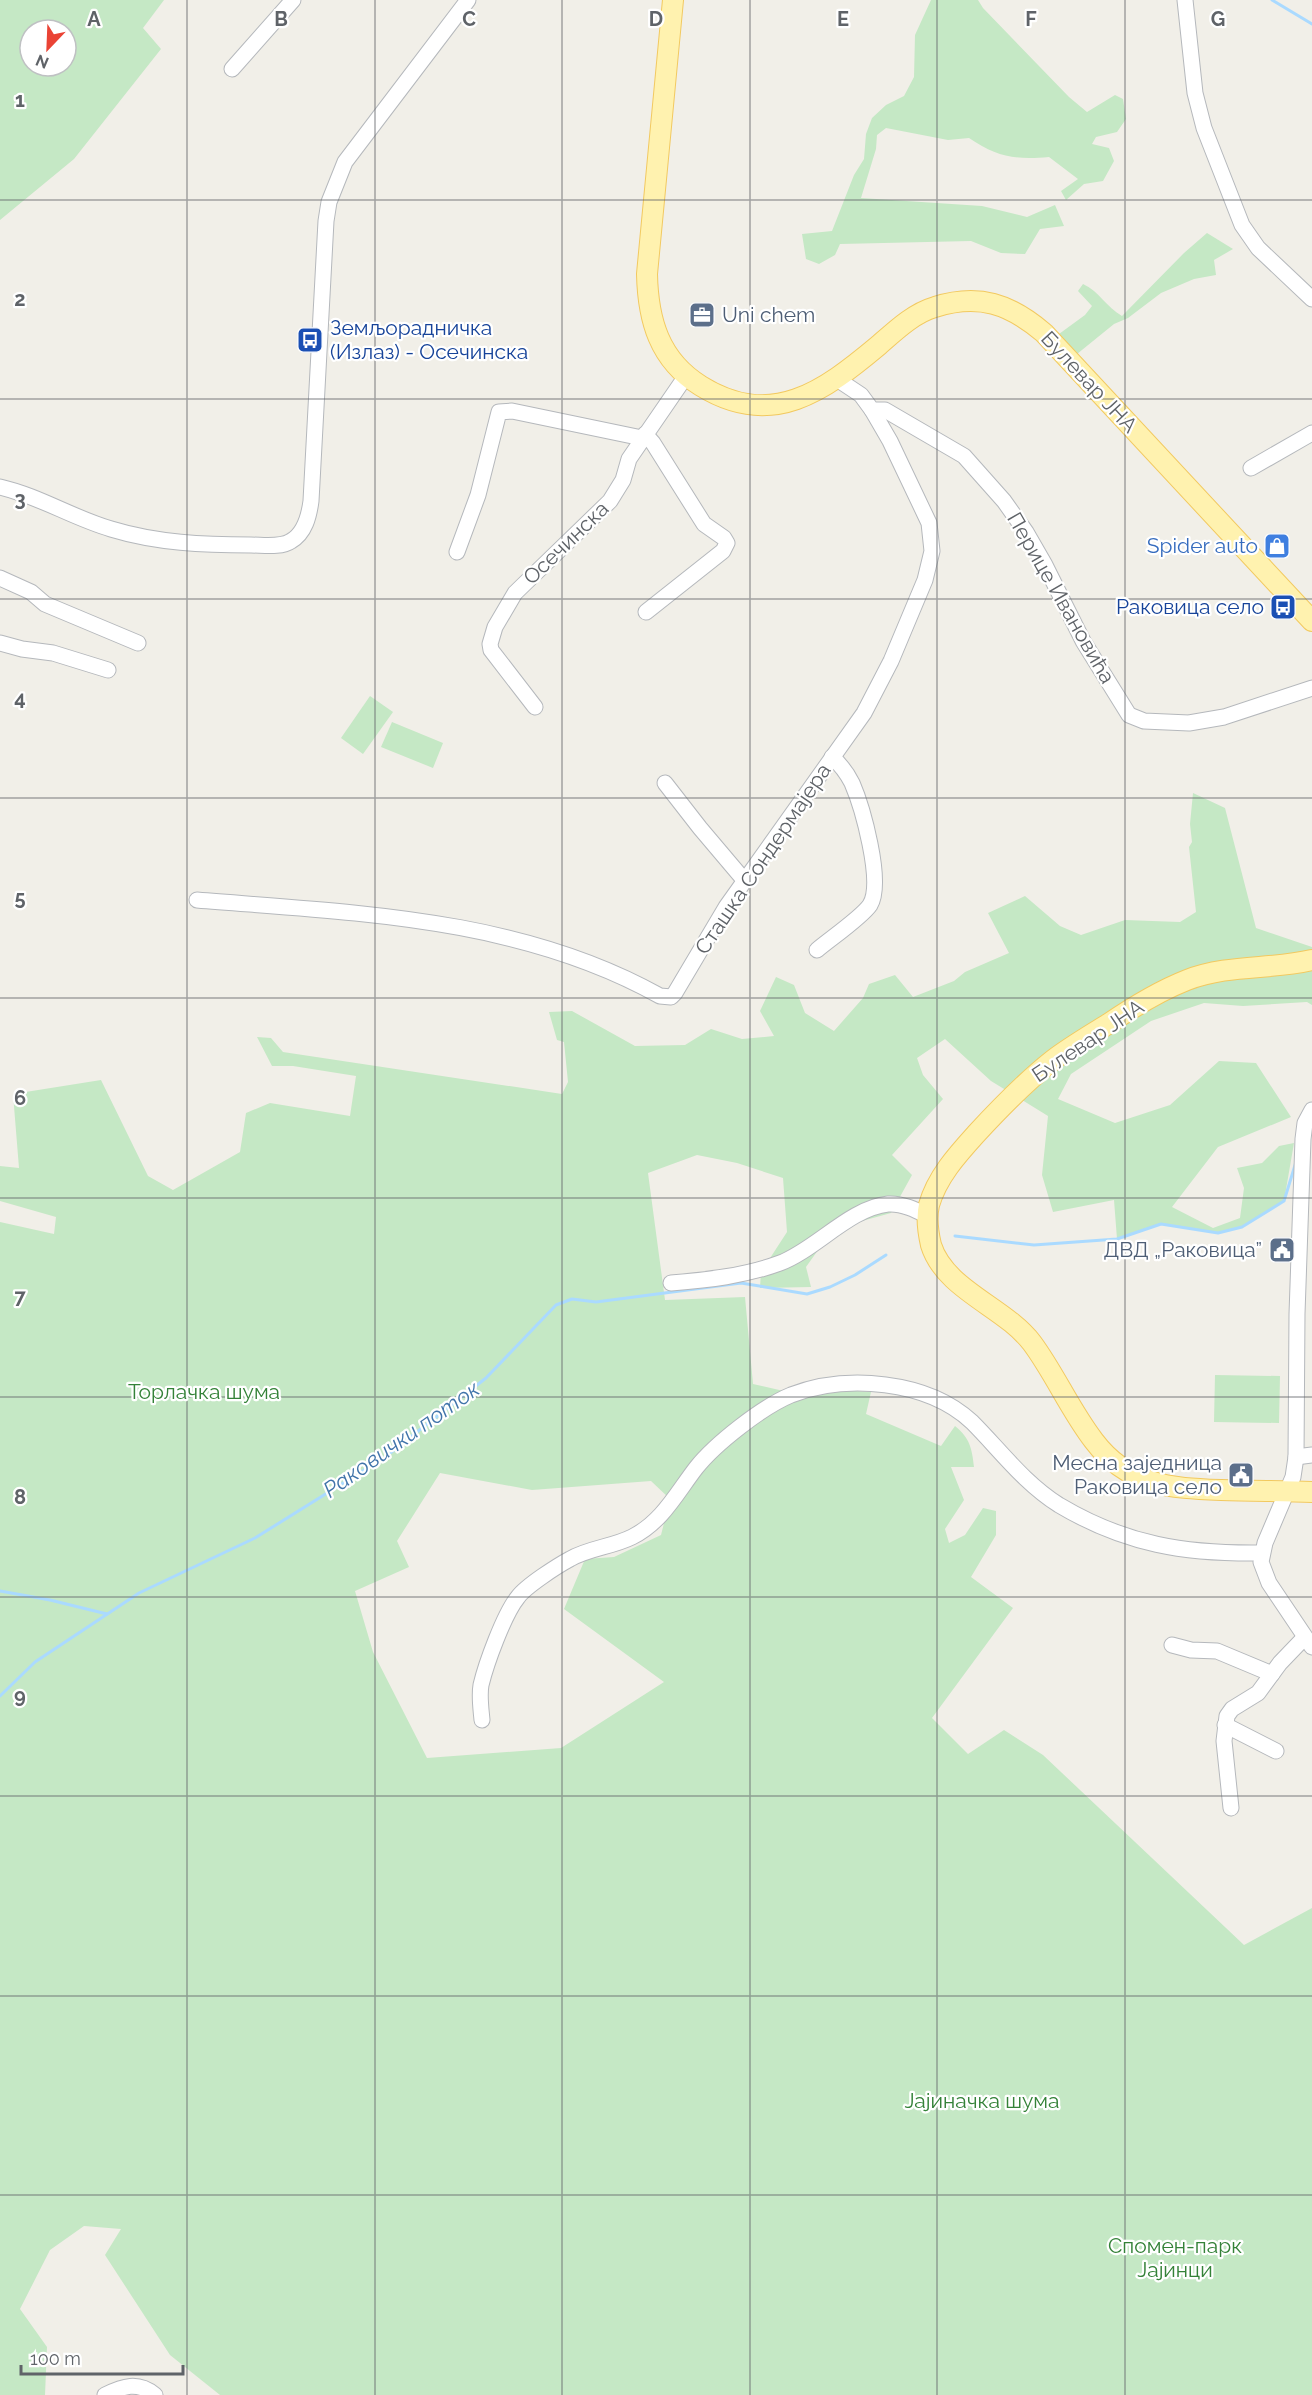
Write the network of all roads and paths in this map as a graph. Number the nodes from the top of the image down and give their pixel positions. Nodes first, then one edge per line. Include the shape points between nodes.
1 (293, 0) edge
2 (468, 0) edge
3 (673, 0) edge
4 (1185, 0) edge
5 (232, 69) dead end
6 (1312, 299) edge
7 (686, 376) junction
8 (829, 384) junction
9 (872, 410) junction
10 (1312, 433) edge
11 (643, 436) junction
12 (1251, 468) dead end
13 (0, 487) edge
14 (457, 552) dead end
15 (0, 578) edge
16 (646, 612) dead end
17 (1312, 621) edge
18 (138, 643) dead end
19 (0, 644) edge
20 (108, 670) dead end
21 (1312, 688) edge
22 (535, 707) dead end
23 (832, 757) junction
24 (665, 783) dead end
25 (744, 880) junction
26 (197, 900) dead end
27 (817, 950) dead end
28 (1312, 960) edge
29 (1312, 1110) edge
30 (927, 1216) junction
31 (671, 1283) dead end
32 (1312, 1455) edge
33 (1296, 1457) junction
34 (1287, 1491) junction
35 (1312, 1492) edge
36 (1262, 1553) junction
37 (1308, 1642) edge
38 (1172, 1645) dead end
39 (1272, 1674) junction
40 (482, 1720) dead end
41 (1225, 1725) junction
42 (1276, 1751) dead end
43 (1231, 1808) dead end
44 (105, 2395) edge
45 (154, 2395) edge

1 - 5 street
2 - 13 street via 345,162 329,202 310,501 307,519 297,536 289,543 263,545 196,544 148,538 111,529
3 - 7 main road, Булевар ЈНА via 647,290 659,343
4 - 6 street via 1195,93 1204,128 1242,225 1258,248
7 - 8 main road, Булевар ЈНА via 720,396 768,405 795,400
7 - 11 street, Осечинска
8 - 9 street, Перице Ивановића via 861,395
8 - 17 main road, Булевар ЈНА via 916,315 933,307 972,300 1016,312 1044,333
9 - 21 street, Перице Ивановића via 885,410 952,447 971,463 1026,532 1083,641 1129,715 1144,722 1189,723 1224,717
9 - 23 street, Сташка Сондермајера via 929,523 932,551 925,580 886,671 864,713
10 - 12 street
11 - 14 street via 512,411 499,412 478,495
11 - 16 street via 653,443 704,524 727,543 723,551
11 - 22 street, Осечинска via 610,501 521,587 495,627 491,650
15 - 18 street via 51,607
19 - 20 street via 54,653
23 - 25 street, Сташка Сондермајера
23 - 27 street via 851,781 862,809 874,871 873,896 869,906
24 - 25 street
25 - 26 street, Сташка Сондермајера via 675,993 666,997 577,957 491,933 382,916
28 - 30 main road, Булевар ЈНА via 1227,969 1188,980 1165,989 1053,1060 993,1116 945,1171
29 - 33 street via 1303,1138
30 - 31 street via 907,1206 888,1204 866,1211 781,1263 706,1280
30 - 34 main road, Булевар ЈНА via 930,1240 954,1279 1031,1341 1080,1422 1118,1464 1140,1478 1172,1487
32 - 33 street
33 - 34 street
34 - 35 main road, Булевар ЈНА
34 - 36 street
36 - 37 street via 1269,1583
36 - 40 street via 1201,1552 1124,1536 1053,1500 964,1416 931,1396 870,1384 821,1387 782,1399 729,1436 705,1457 651,1527 624,1541 572,1558 518,1597 502,1628 481,1688
37 - 39 street
38 - 39 street via 1217,1651
39 - 41 street via 1258,1693 1229,1712
41 - 42 street
41 - 43 street
44 - 45 street via 136,2385

